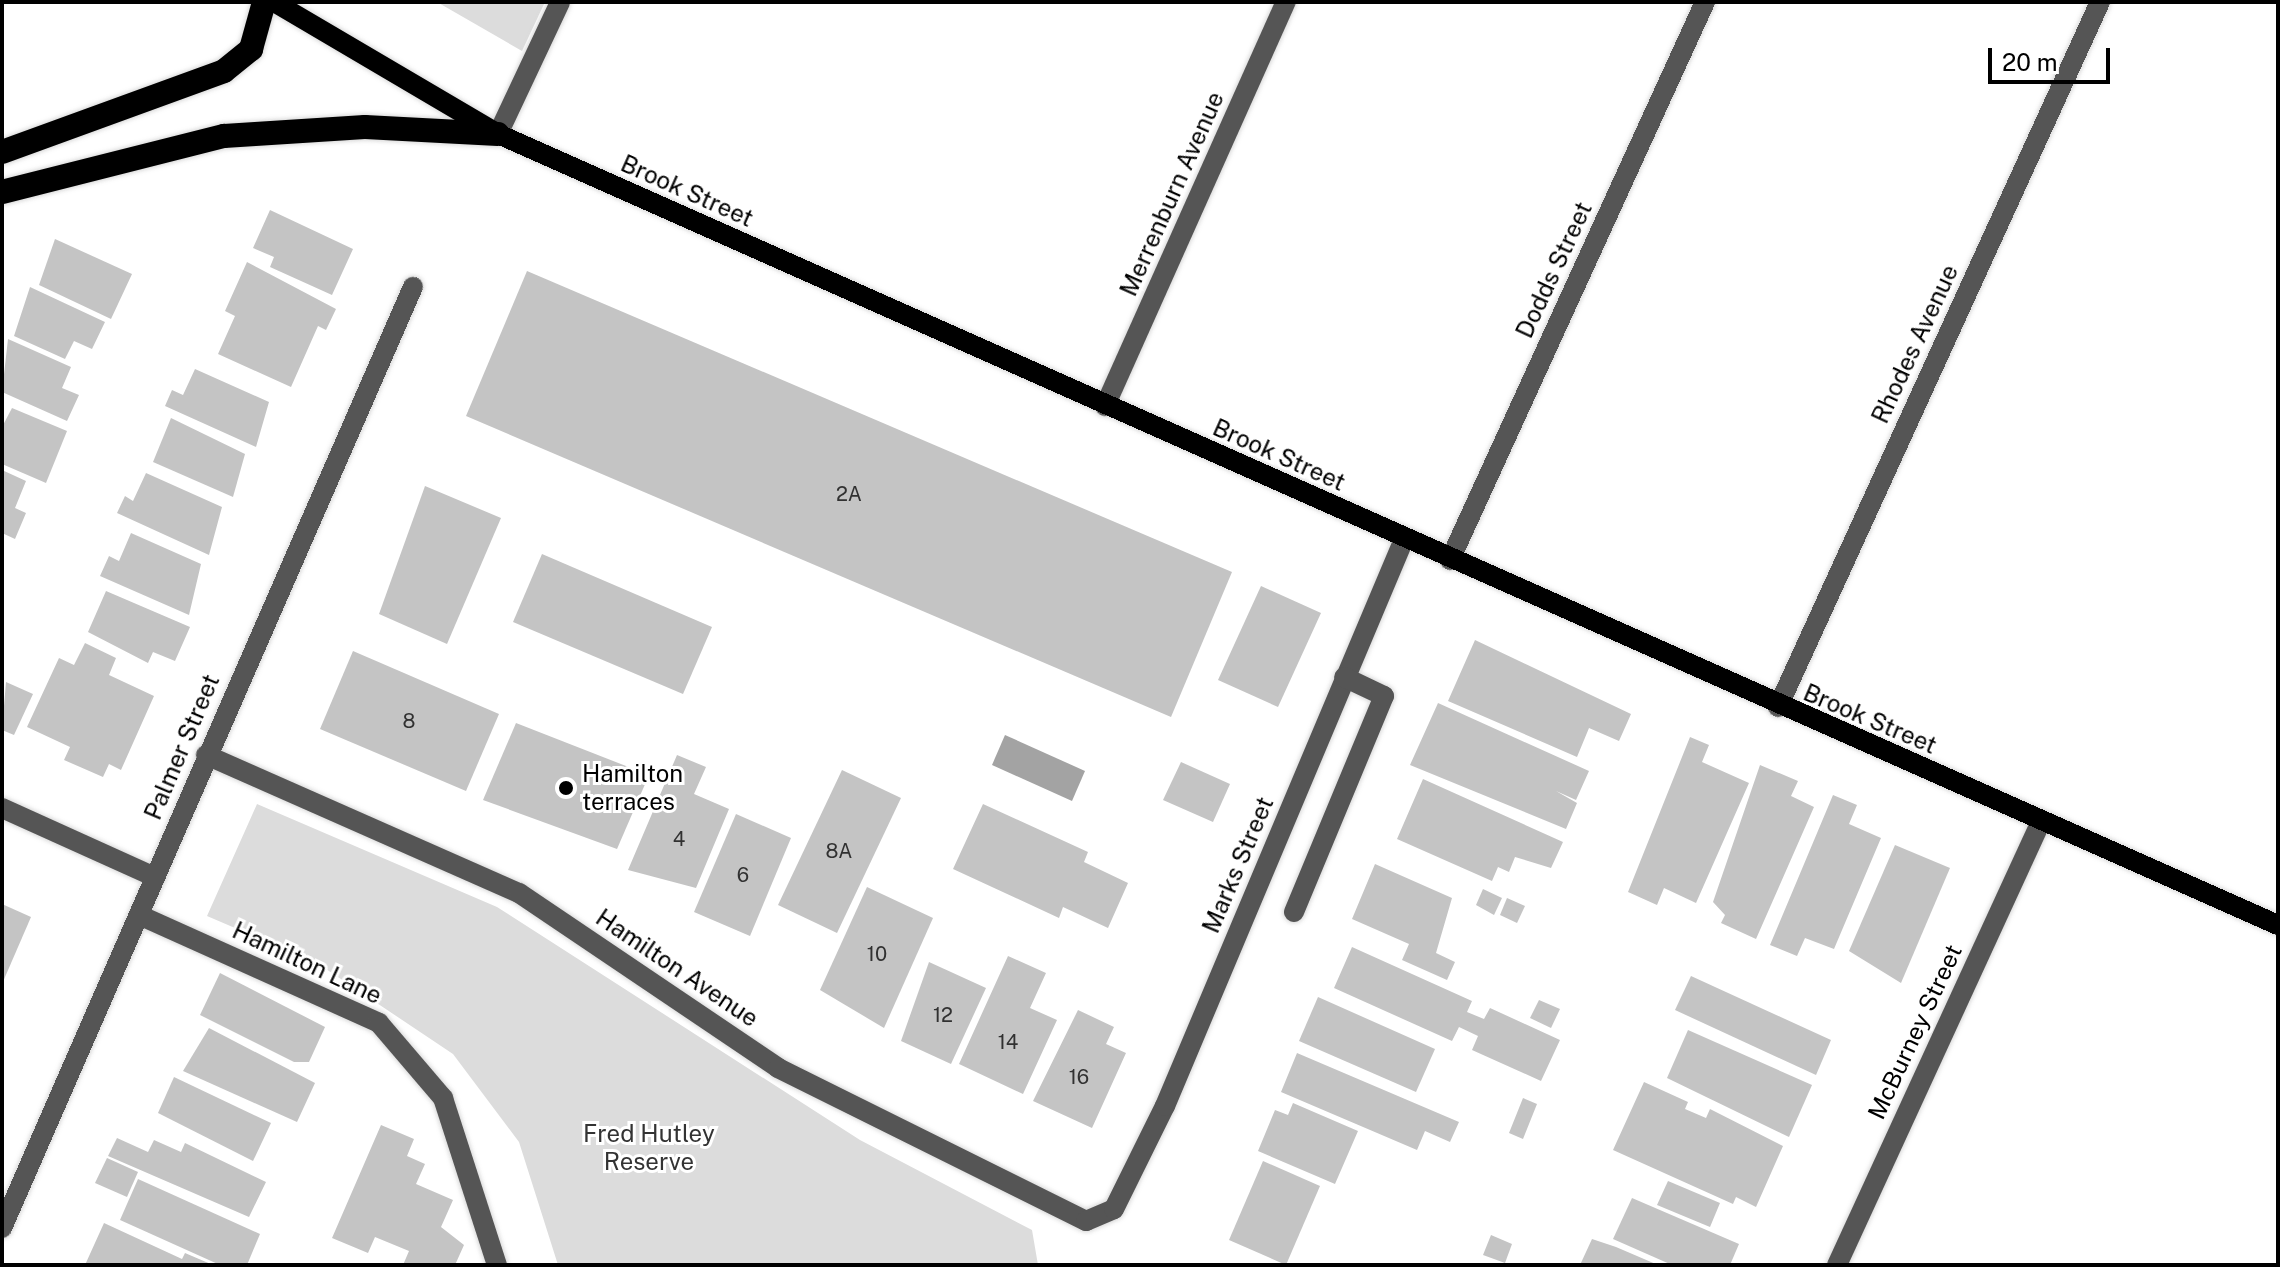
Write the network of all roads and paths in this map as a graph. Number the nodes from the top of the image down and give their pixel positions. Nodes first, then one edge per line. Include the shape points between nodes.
1 (264, 2) edge
2 (274, 2) edge
3 (560, 2) edge
4 (1286, 2) edge
5 (1705, 2) edge
6 (2100, 2) edge
7 (498, 134) junction
8 (2, 152) edge
9 (2, 192) edge
10 (413, 287) dead end
11 (1105, 406) junction
12 (1404, 539) junction
13 (1450, 560) junction
14 (1344, 677) junction
15 (1778, 707) junction
16 (206, 755) junction
17 (2, 808) edge
18 (2041, 821) junction
19 (155, 877) junction
20 (1294, 912) dead end
21 (139, 915) junction
22 (2278, 925) edge
23 (1114, 1209) joint
24 (2, 1228) edge
25 (497, 1265) edge
26 (1837, 1265) edge

1 - 8 highway via 251,49 224,71
2 - 7 main road, Brook Street
3 - 7 street
4 - 11 street, Merrenburn Avenue
5 - 13 street, Dodds Street
6 - 15 street, Rhodes Avenue
7 - 9 highway via 365,127 224,136
7 - 11 main road, Brook Street
10 - 16 street, Palmer Street
11 - 12 main road, Brook Street
12 - 13 main road, Brook Street
12 - 14 street, Marks Street
13 - 15 main road, Brook Street
14 - 20 street via 1384,696
14 - 23 street, Marks Street via 1165,1106
15 - 18 main road, Brook Street
16 - 19 street, Palmer Street
16 - 23 street, Hamilton Avenue via 519,893 778,1068 1053,1210 1086,1221
17 - 19 street
18 - 22 main road, Brook Street
18 - 26 street, McBurney Street
19 - 21 street, Palmer Street
21 - 24 street, Palmer Street
21 - 25 street, Hamilton Lane via 379,1023 443,1098

